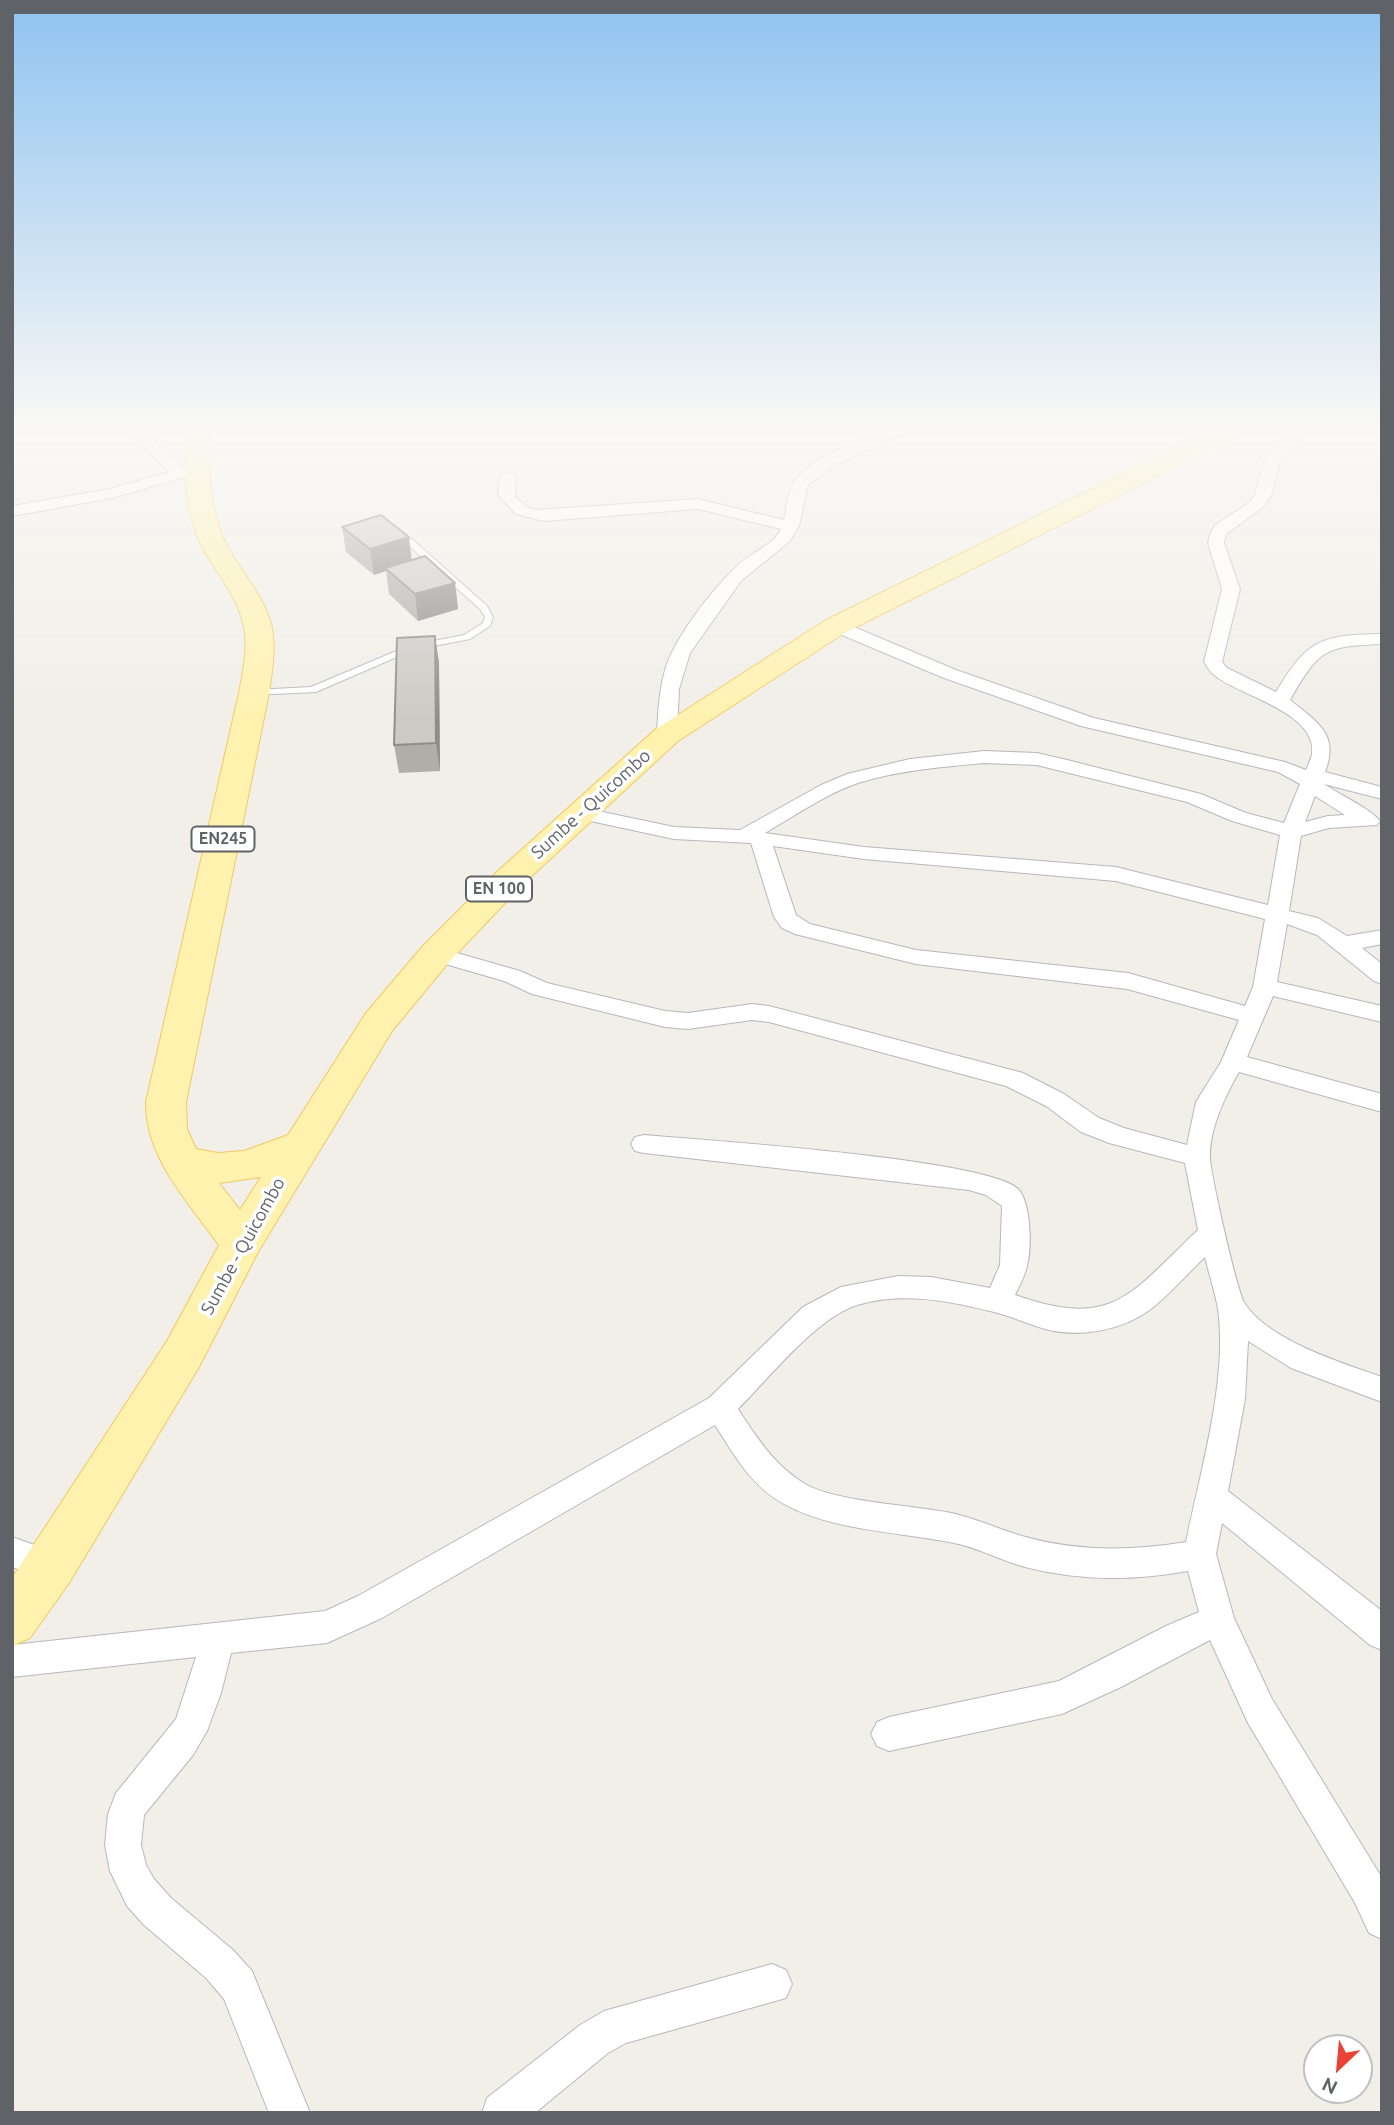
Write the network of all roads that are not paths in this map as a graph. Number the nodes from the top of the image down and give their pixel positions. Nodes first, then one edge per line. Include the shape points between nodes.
1 (206, 524) edge
2 (783, 524) edge
3 (1041, 524) edge
4 (1228, 524) edge
5 (791, 526) joint
6 (410, 541) dead end
7 (836, 626) junction
8 (1382, 639) edge
9 (254, 693) junction
10 (1280, 701) junction
11 (667, 735) junction
12 (1313, 778) junction
13 (1382, 793) edge
14 (579, 813) junction
15 (1376, 823) edge
16 (1291, 832) junction
17 (752, 837) junction
18 (1277, 914) junction
19 (1382, 937) edge
20 (1343, 944) junction
21 (436, 954) junction
22 (1382, 976) edge
23 (1265, 987) junction
24 (1382, 1014) edge
25 (1252, 1016) junction
26 (1233, 1062) junction
27 (1382, 1103) edge
28 (644, 1144) dead end
29 (300, 1146) junction
30 (1197, 1157) junction
31 (185, 1163) junction
32 (1212, 1233) junction
33 (241, 1243) junction
34 (998, 1301) junction
35 (1232, 1309) junction
36 (1382, 1390) edge
37 (720, 1408) junction
38 (1210, 1495) junction
39 (12, 1552) edge
40 (1200, 1554) junction
41 (51, 1566) junction
42 (1218, 1620) junction
43 (12, 1621) edge
44 (1382, 1634) edge
45 (218, 1638) junction
46 (12, 1661) edge
47 (889, 1734) dead end
48 (1382, 1920) edge
49 (772, 1984) dead end
50 (290, 2113) edge
51 (502, 2113) edge

1 - 9 main road, EN245 via 258,625
2 - 5 street
3 - 7 main road, Sumbe - Quicombo / EN 100
4 - 10 street via 1216,543 1231,589 1213,662 1221,672
5 - 11 street via 775,548 741,570 680,655 669,692
6 - 9 lane via 484,608 488,624 467,637 411,648 313,690
7 - 11 main road, Sumbe - Quicombo / EN 100
7 - 12 street via 950,674 1079,720
8 - 10 street via 1323,645 1307,656
9 - 31 main road, EN245 via 166,1101 167,1127
10 - 12 street via 1311,726 1320,740 1322,754
11 - 14 main road, Sumbe - Quicombo / EN 100
12 - 13 street
12 - 15 street via 1337,803
12 - 16 street
14 - 17 street via 660,831
14 - 21 main road, Sumbe - Quicombo / EN 100
15 - 16 street via 1328,822
16 - 17 street via 1194,798 1067,766 1037,759 984,757 910,765 854,778
16 - 18 street
17 - 18 street via 864,853 1116,874
17 - 25 street via 785,917 803,929 916,957 1128,981
18 - 20 street via 1310,923
18 - 23 street
19 - 20 street
20 - 22 street
21 - 29 main road, Sumbe - Quicombo / EN 100 via 379,1022
21 - 30 street via 540,989 665,1019 769,1014 1014,1079 1090,1125
23 - 24 street
23 - 25 street
25 - 26 street
26 - 27 street
26 - 30 street via 1209,1102
28 - 34 street via 861,1166 994,1187 1015,1205 1014,1265
29 - 31 main road via 244,1167 216,1170
29 - 33 main road, Sumbe - Quicombo / EN 100
30 - 32 street
31 - 33 main road, EN245
32 - 34 street via 1140,1302 1108,1318 1079,1322 1047,1318
32 - 35 street
33 - 41 main road, Sumbe - Quicombo / EN 100 via 183,1354
34 - 37 street via 931,1288 898,1287 851,1295 813,1315
35 - 36 street via 1277,1348
35 - 38 street via 1230,1399
37 - 40 street via 773,1480 821,1506 954,1528 1025,1552 1109,1565
37 - 45 street via 338,1622 282,1634
38 - 40 street
38 - 44 street
39 - 41 street
40 - 42 street
41 - 43 main road, Sumbe - Quicombo / EN 100
42 - 47 street via 1062,1697
42 - 48 street via 1260,1711
45 - 46 street
45 - 50 street via 197,1714 181,1742 126,1811 121,1846 129,1877 149,1905 213,1956 239,1987
49 - 51 street via 618,2025

